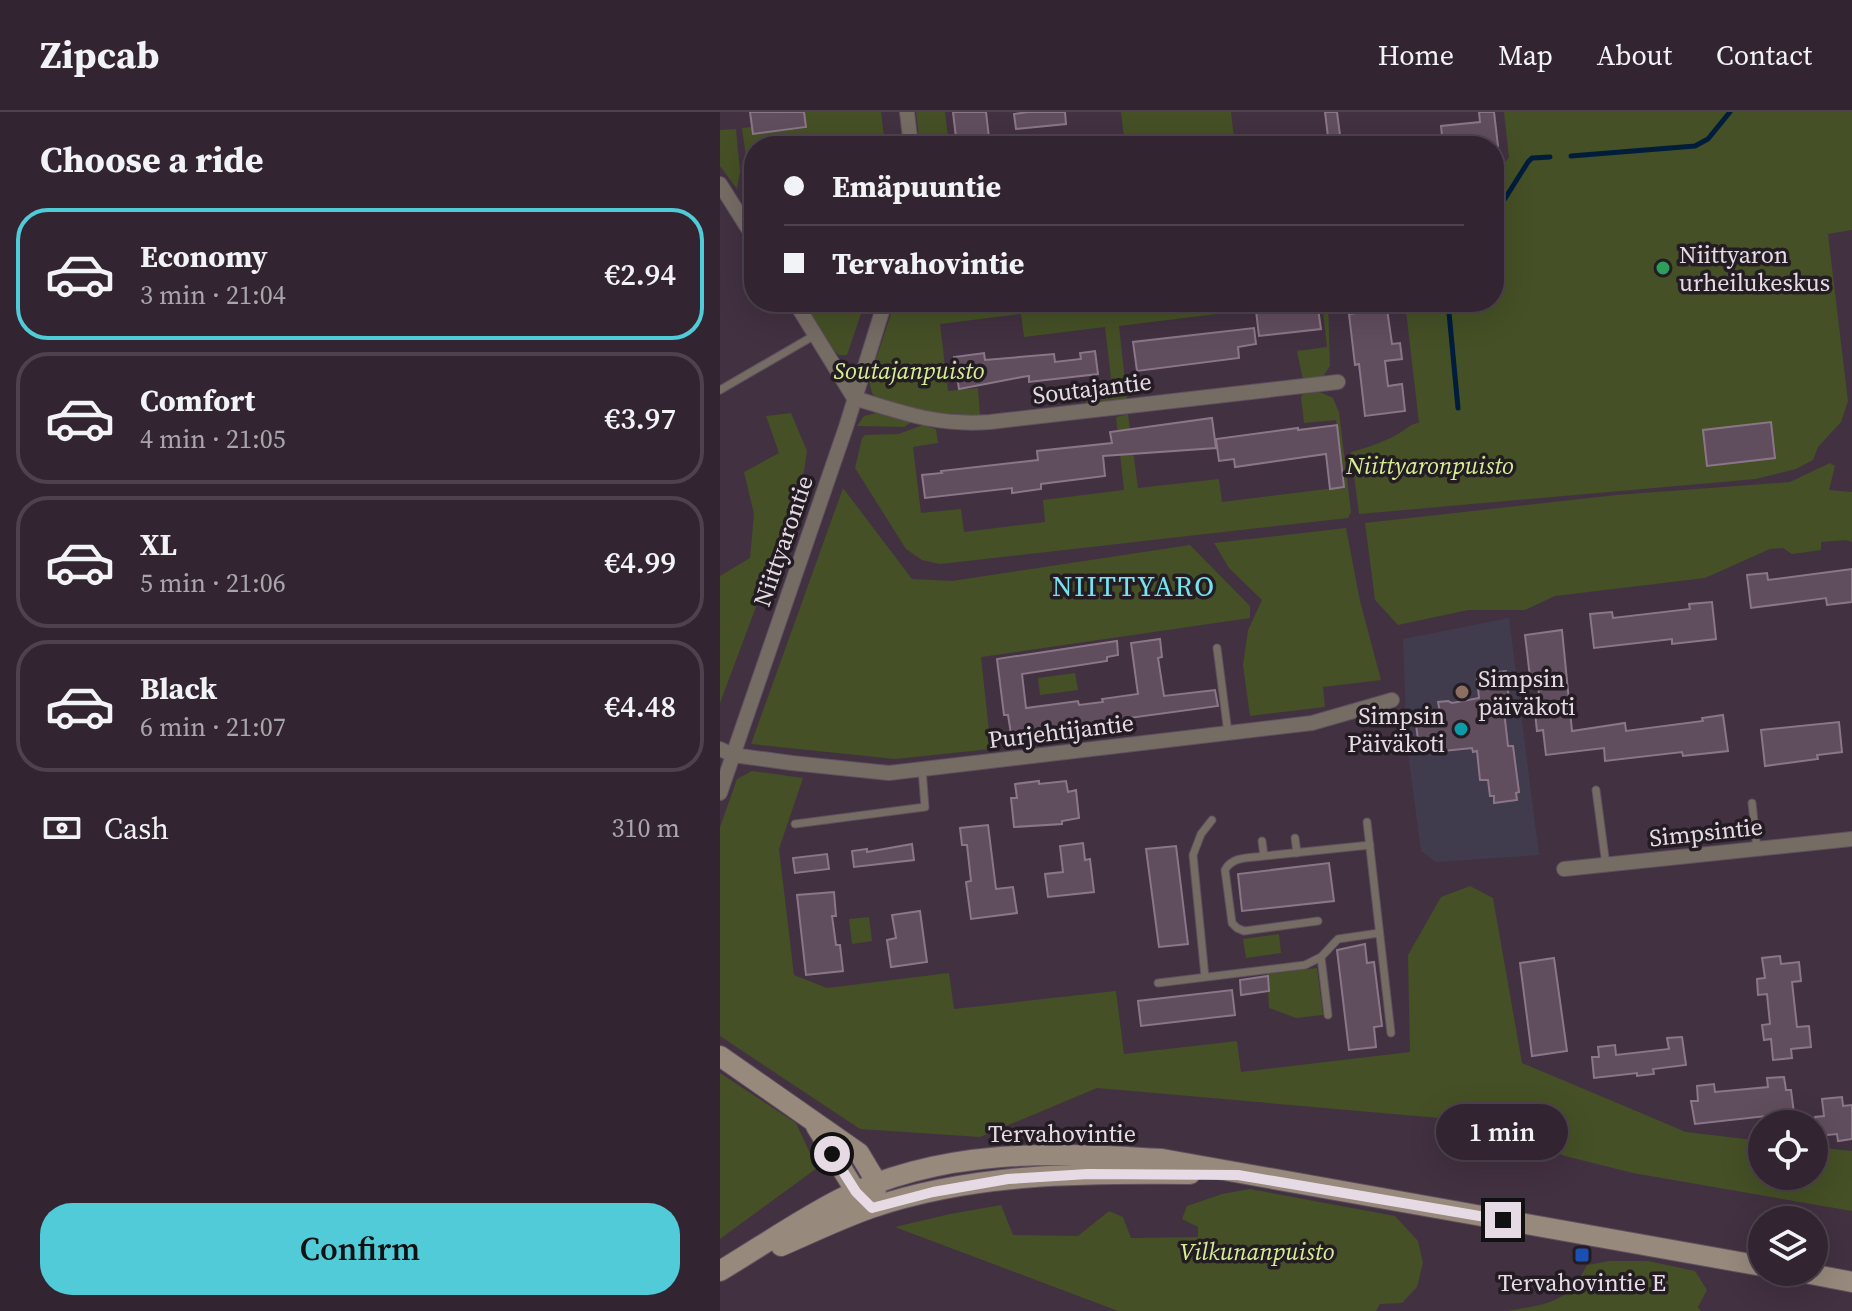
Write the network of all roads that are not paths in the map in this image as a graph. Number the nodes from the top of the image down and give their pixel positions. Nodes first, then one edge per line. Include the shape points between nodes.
1 (907, 112) edge
2 (910, 136) edge
3 (720, 184) edge
4 (744, 222) edge
5 (801, 312) edge
6 (882, 312) edge
7 (815, 335) junction
8 (1338, 382) dead end
9 (720, 390) edge
10 (854, 398) junction
11 (1217, 648) dead end
12 (1392, 700) dead end
13 (1228, 733) junction
14 (727, 752) edge
15 (922, 769) junction
16 (1596, 790) dead end
17 (720, 793) edge
18 (1752, 803) dead end
19 (1212, 820) dead end
20 (1367, 822) dead end
21 (795, 824) dead end
22 (1295, 838) dead end
23 (1852, 839) edge
24 (1262, 841) dead end
25 (1370, 845) junction
26 (1757, 849) junction
27 (1297, 853) junction
28 (1264, 856) junction
29 (1606, 865) junction
30 (1564, 869) dead end
31 (1318, 921) dead end
32 (1379, 933) junction
33 (1321, 957) junction
34 (1205, 977) junction
35 (1158, 983) dead end
36 (1328, 1015) dead end
37 (1391, 1033) dead end
38 (720, 1056) edge
39 (812, 1119) junction
40 (1238, 1175) junction
41 (877, 1183) junction
42 (856, 1192) junction
43 (872, 1208) junction
44 (1748, 1264) edge
45 (720, 1272) edge
46 (1828, 1276) edge
47 (1852, 1279) edge

1 - 2 street
3 - 4 street
5 - 7 street
6 - 10 street, Niittyarontie
7 - 9 lane
7 - 10 street
8 - 10 street, Soutajantie via 965,424 929,421
10 - 14 street, Niittyarontie
11 - 13 lane
12 - 13 street, Purjehtijantie via 1312,723
13 - 15 street, Purjehtijantie
14 - 15 street, Purjehtijantie via 889,773
14 - 17 street, Niittyarontie
15 - 21 lane via 925,807
16 - 29 lane
18 - 26 lane
19 - 34 lane via 1193,855
20 - 25 lane
22 - 27 lane
23 - 26 street, Simpsintie
24 - 28 lane
25 - 27 lane
25 - 32 lane
26 - 29 street, Simpsintie
27 - 28 lane
28 - 31 lane via 1233,860 1225,870 1232,923 1244,931
29 - 30 street, Simpsintie
32 - 33 lane via 1338,939
32 - 37 lane
33 - 34 lane via 1305,965
33 - 36 lane
34 - 35 lane
38 - 39 main road
39 - 41 main road via 859,1153
39 - 42 main road
40 - 41 main road, Tervahovintie via 1162,1159 1006,1155 922,1169
40 - 43 main road, Tervahovintie via 1008,1179
40 - 44 main road, Tervahovintie
41 - 42 main road, Tervahovintie
41 - 43 main road
42 - 43 main road
42 - 45 main road, Tervahovintie
43 - 45 main road, Tervahovintie
46 - 47 main road

